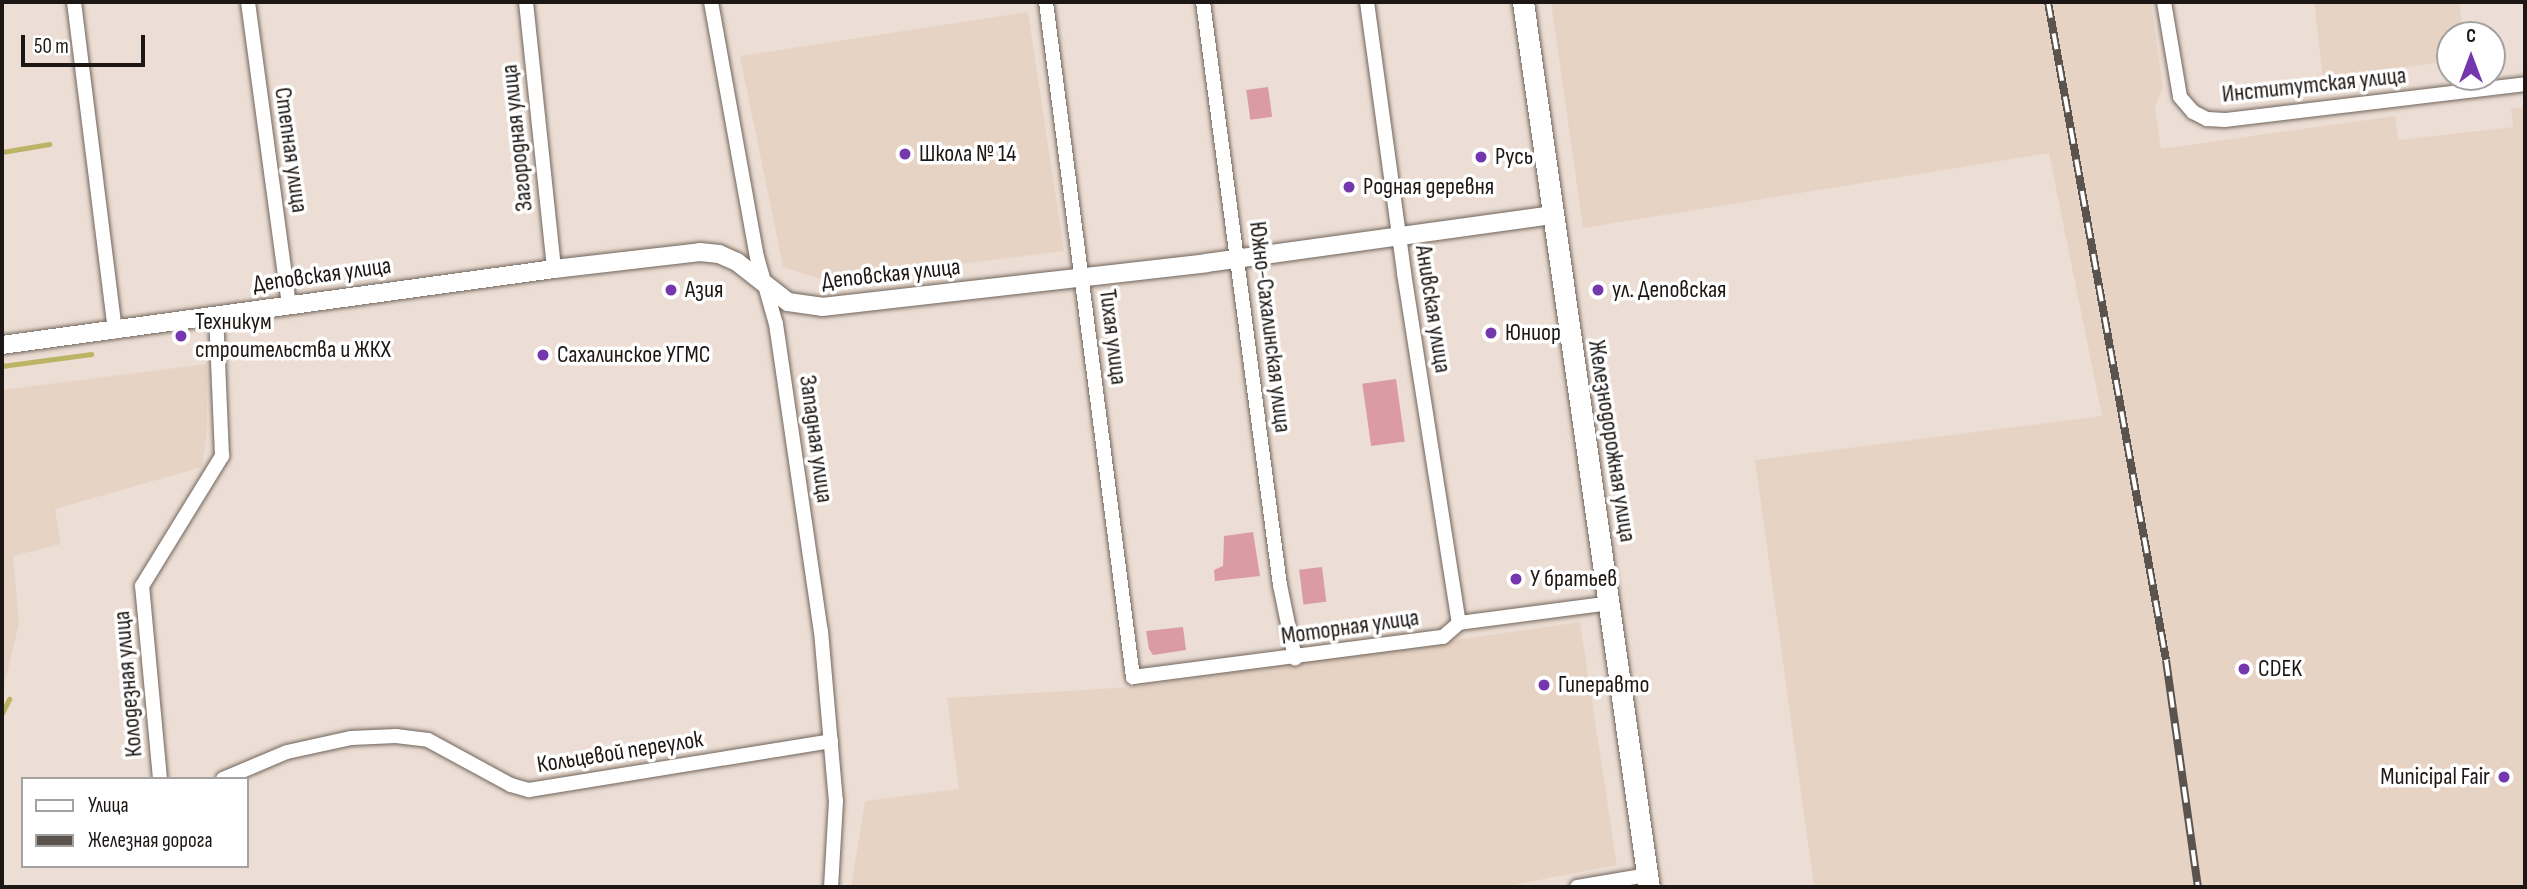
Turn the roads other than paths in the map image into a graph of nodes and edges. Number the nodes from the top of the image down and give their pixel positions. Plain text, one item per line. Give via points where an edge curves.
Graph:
1 (74, 2) edge
2 (248, 2) edge
3 (526, 2) edge
4 (711, 2) edge
5 (1046, 2) edge
6 (1203, 2) edge
7 (1367, 2) edge
8 (1523, 2) edge
9 (2164, 2) edge
10 (2525, 84) edge
11 (1552, 215) junction
12 (1399, 236) junction
13 (1239, 259) junction
14 (554, 269) junction
15 (1083, 276) junction
16 (768, 289) junction
17 (289, 304) junction
18 (216, 315) junction
19 (115, 331) junction
20 (2, 345) edge
21 (1611, 603) junction
22 (1459, 623) junction
23 (1295, 658) junction
24 (1133, 677) joint
25 (831, 741) junction
26 (160, 777) edge
27 (228, 777) edge
28 (1648, 881) edge
29 (831, 887) edge
30 (1577, 887) edge

1 - 19 street
2 - 17 street, Степная улица
3 - 14 street, Загородная улица
4 - 16 street, Западная улица via 757,257
5 - 15 street, Тихая улица
6 - 13 street, Южно-Сахалинская улица
7 - 12 street, Анивская улица
8 - 11 main road, Железнодорожная улица
9 - 10 street, Институтская улица via 2180,97 2207,119
11 - 12 street, Деповская улица
11 - 21 main road, Железнодорожная улица
12 - 13 street, Деповская улица
12 - 22 street, Анивская улица
13 - 15 street, Деповская улица
13 - 23 street, Южно-Сахалинская улица via 1280,585
14 - 16 street, Деповская улица via 700,252 737,262
14 - 17 street, Деповская улица
15 - 16 street, Деповская улица via 822,307 788,302
15 - 24 street, Тихая улица
16 - 25 street, Западная улица via 821,631
17 - 18 street, Деповская улица
18 - 19 street, Деповская улица
18 - 26 street, Колодезная улица via 222,456 142,586
19 - 20 street, Деповская улица
21 - 22 street, Моторная улица
21 - 28 main road, Железнодорожная улица
22 - 23 street, Моторная улица via 1443,637
23 - 24 street, Моторная улица
25 - 27 street, Кольцевой переулок via 529,790 511,785 428,740 351,738 287,752
25 - 29 street, Западная улица via 836,801
28 - 30 street

